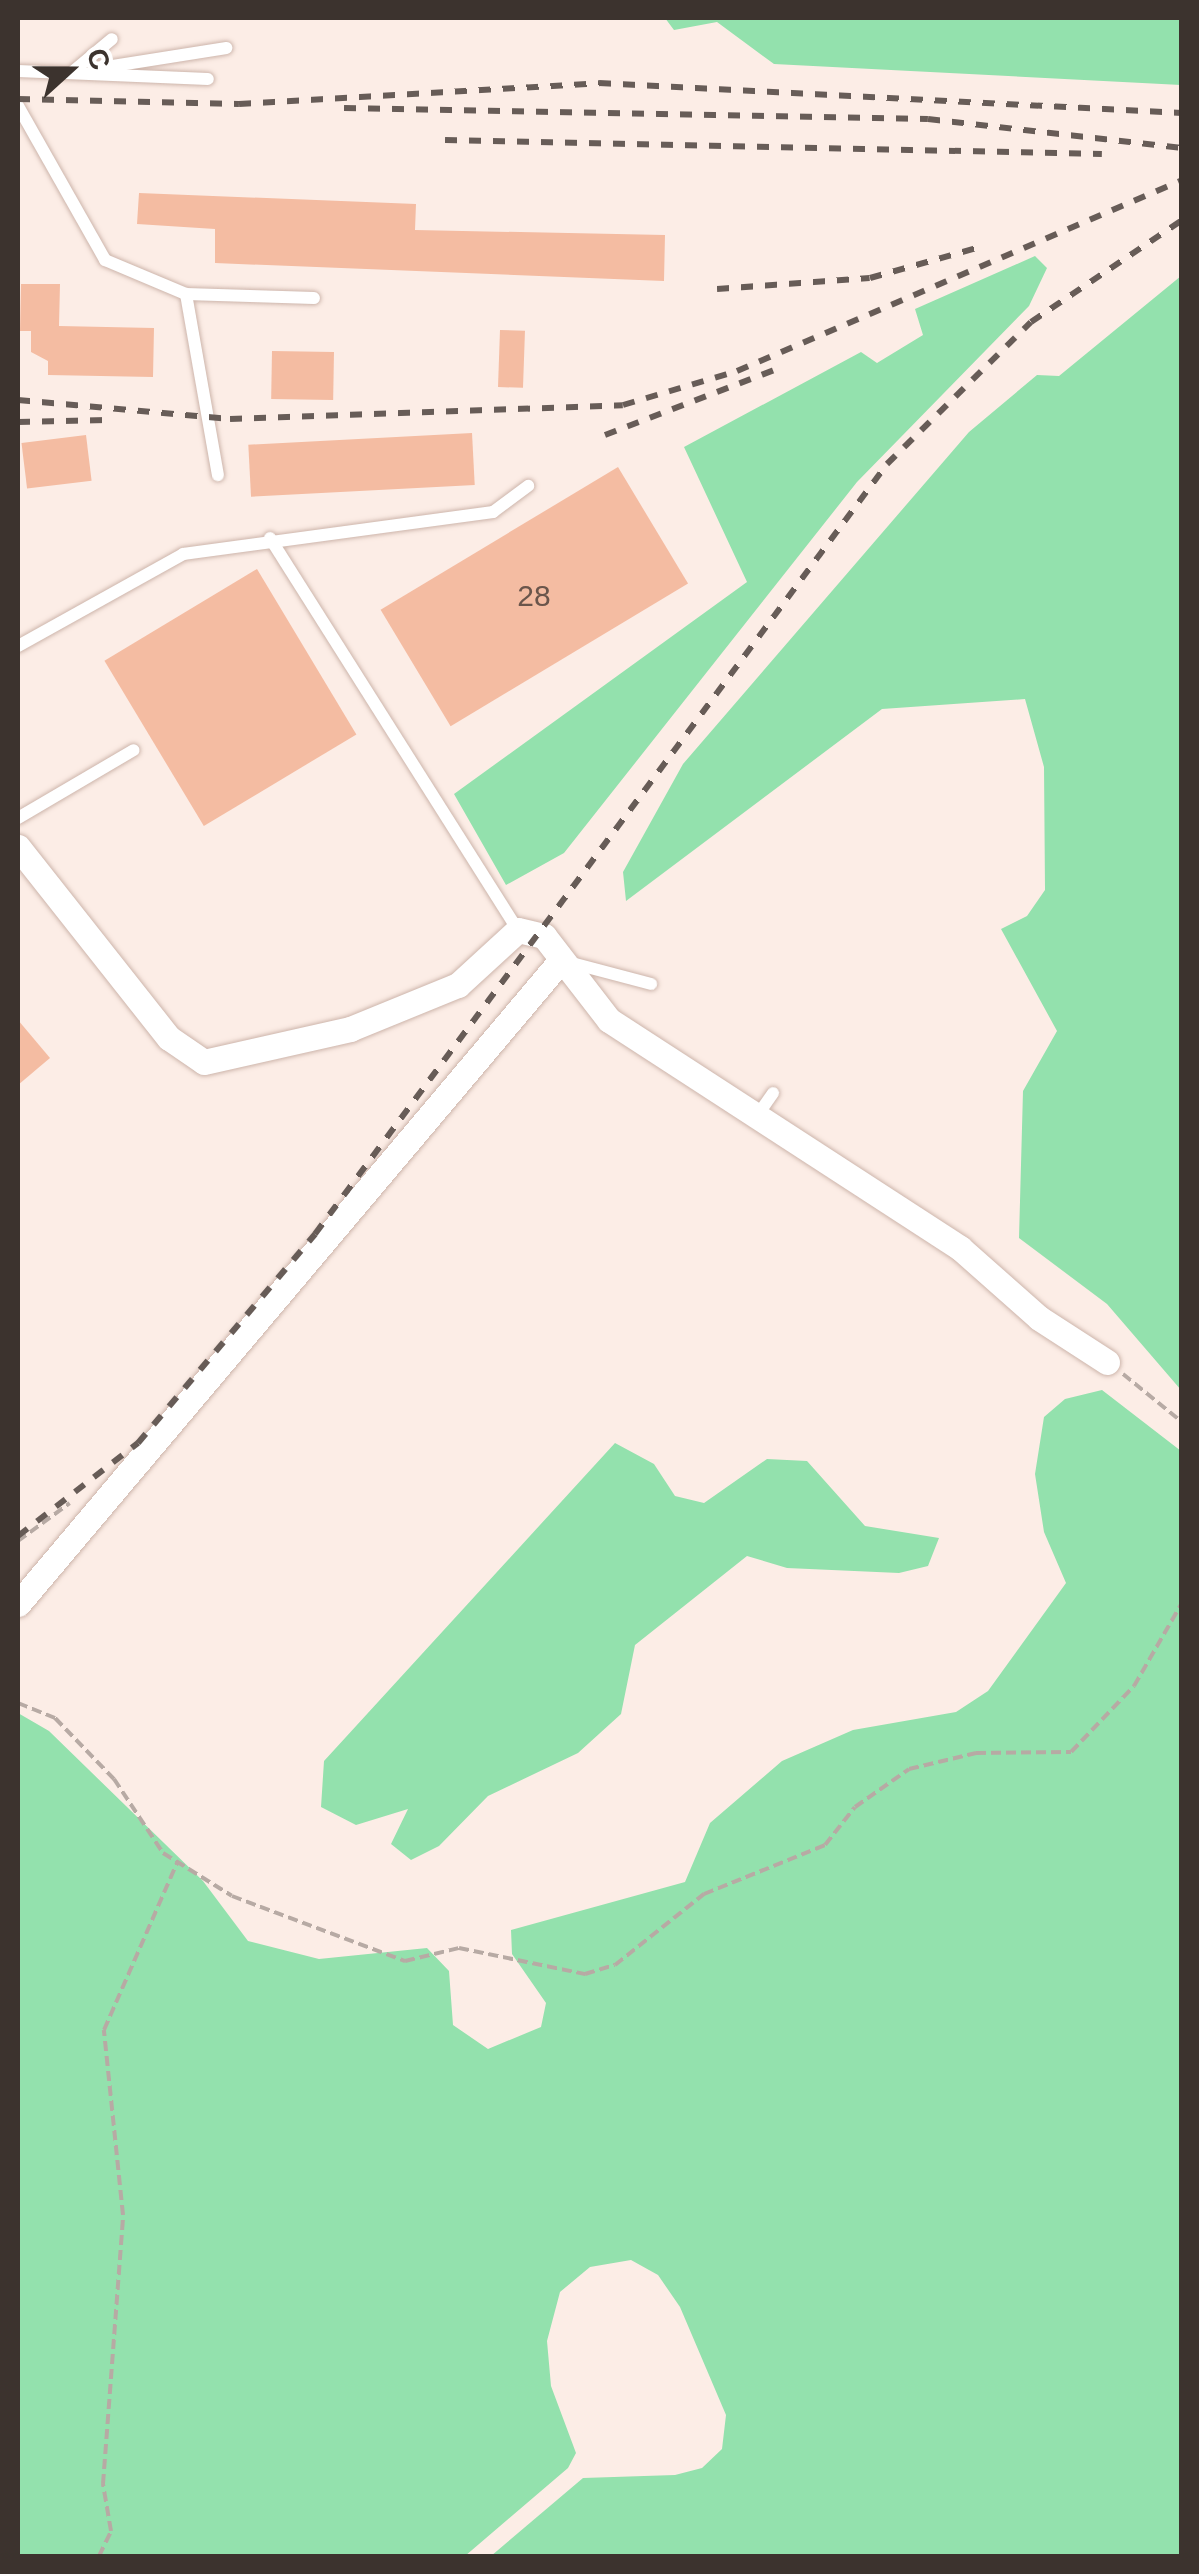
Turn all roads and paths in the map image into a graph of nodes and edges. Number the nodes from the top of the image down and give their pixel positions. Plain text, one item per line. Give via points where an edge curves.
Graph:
1 (112, 39) dead end
2 (226, 48) dead end
3 (18, 71) edge
4 (71, 73) junction
5 (208, 79) dead end
6 (18, 106) edge
7 (186, 294) junction
8 (314, 298) dead end
9 (218, 475) dead end
10 (528, 486) dead end
11 (270, 538) junction
12 (18, 646) edge
13 (134, 750) dead end
14 (18, 818) edge
15 (18, 847) edge
16 (518, 930) junction
17 (561, 960) junction
18 (651, 984) dead end
19 (772, 1093) dead end
20 (757, 1116) junction
21 (1108, 1362) joint
22 (1182, 1422) edge
23 (1182, 1603) edge
24 (18, 1604) edge
25 (18, 1703) edge
26 (178, 1862) junction
27 (99, 2556) edge

1 - 4 lane
2 - 4 lane
3 - 4 lane
4 - 5 lane
6 - 7 lane via 105,260
7 - 8 lane
7 - 9 lane
10 - 11 lane via 492,512
11 - 12 lane via 183,554
11 - 16 lane
13 - 14 lane
15 - 16 street via 169,1038 204,1062 350,1030 458,985
16 - 17 street via 544,936
17 - 18 lane
17 - 20 street via 609,1020
17 - 24 street
19 - 20 lane
20 - 21 street via 960,1248 1038,1318
21 - 22 path
23 - 26 path via 1134,1686 1071,1752 976,1753 909,1768 854,1808 825,1844 704,1894 615,1965 586,1974 458,1948 404,1961 326,1938
25 - 26 path via 55,1718
26 - 27 path via 104,2030 123,2215 103,2484 111,2531

